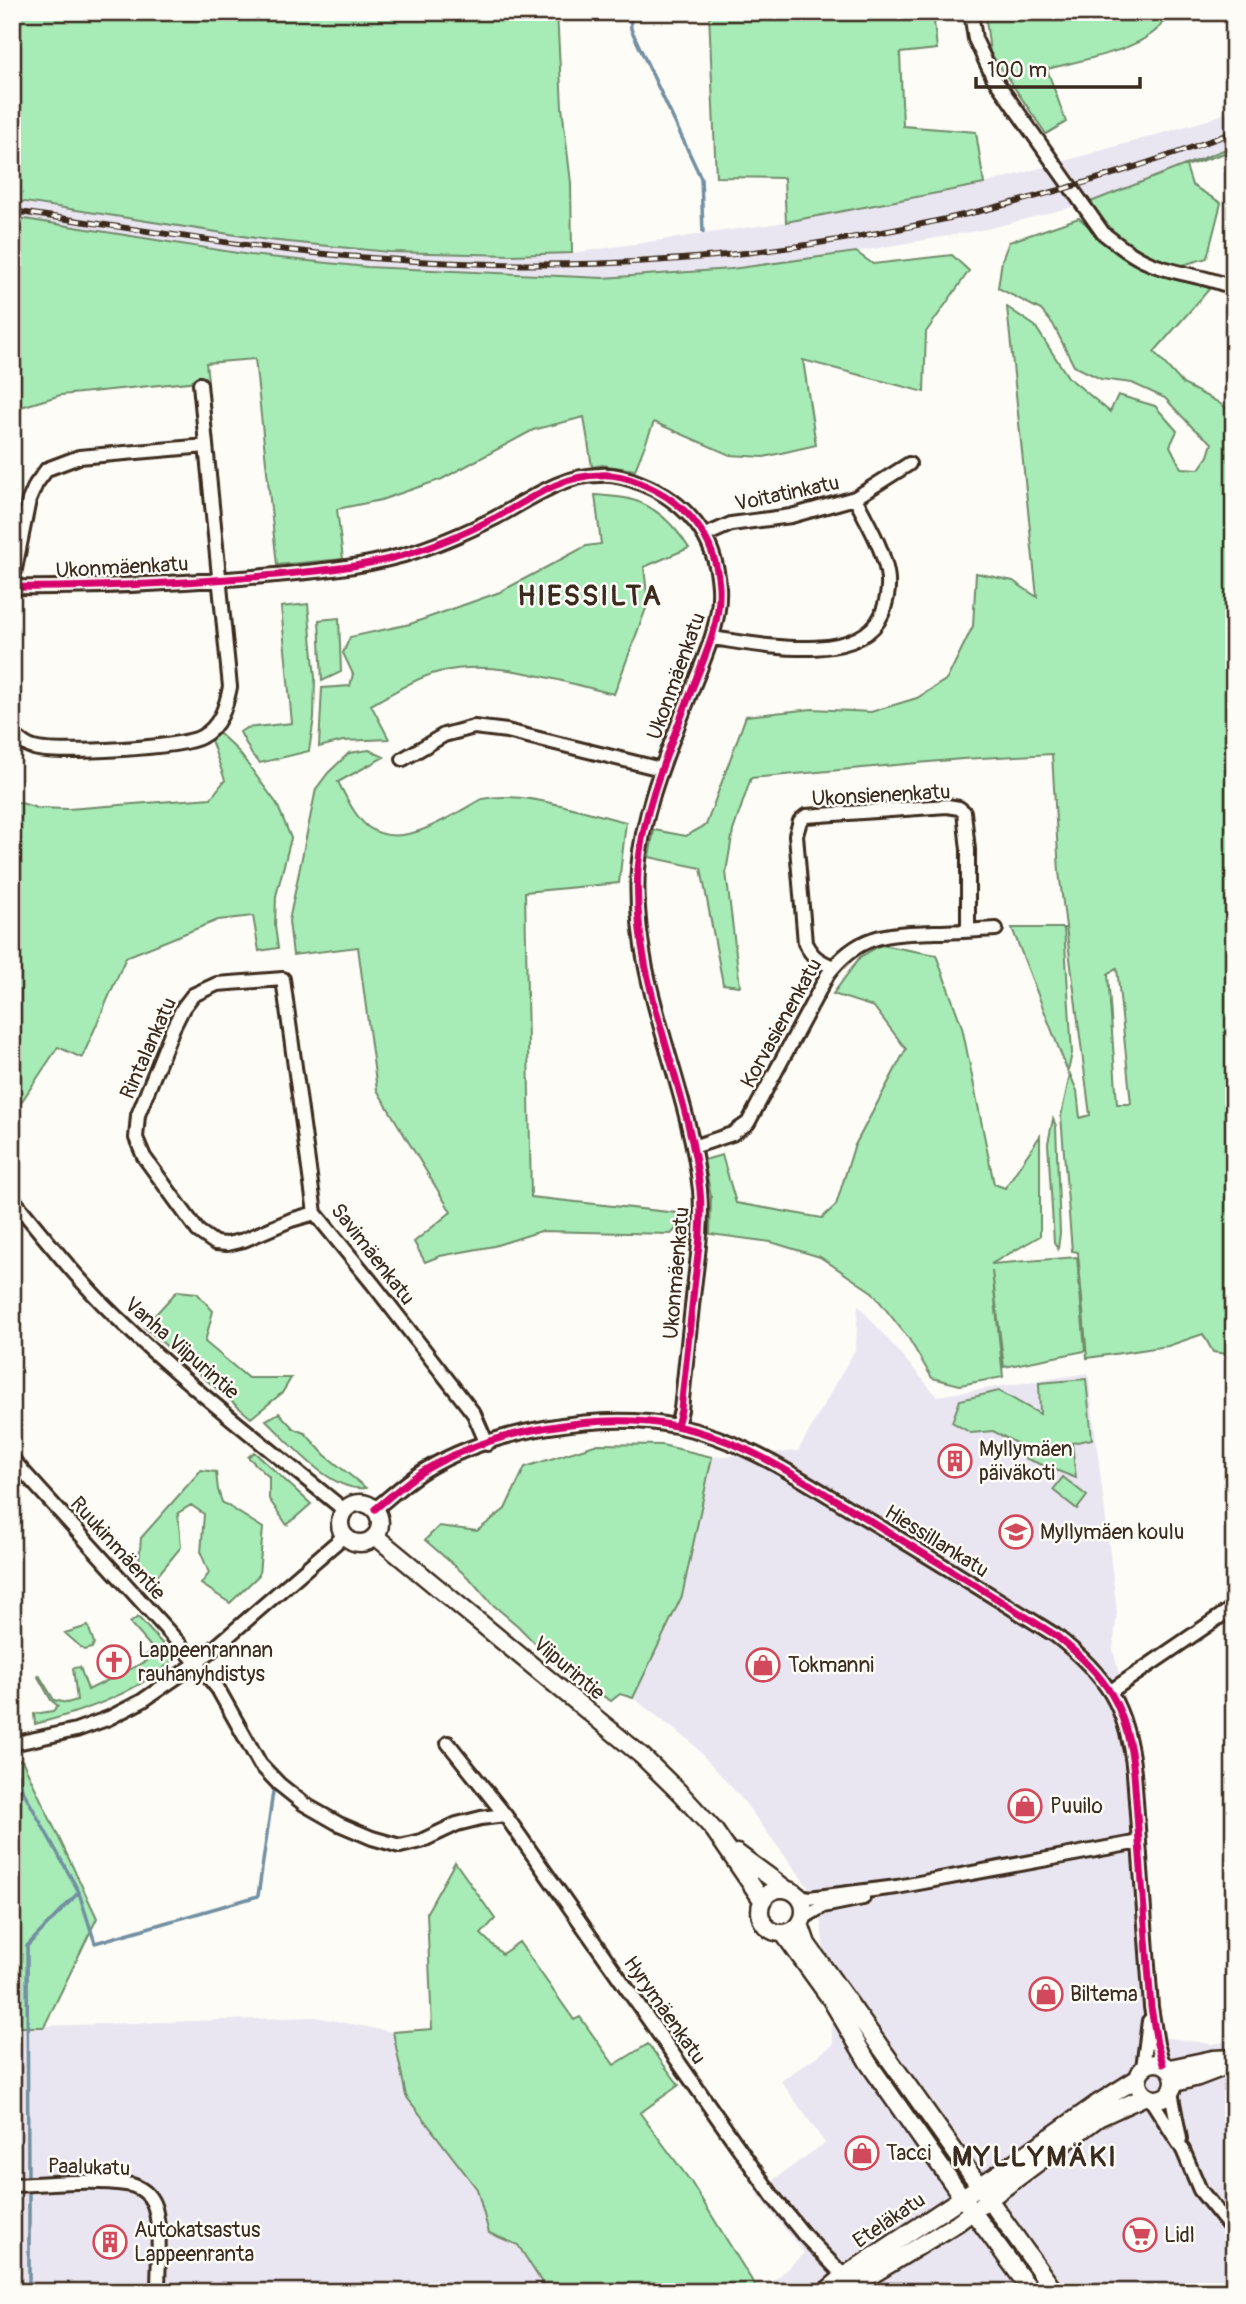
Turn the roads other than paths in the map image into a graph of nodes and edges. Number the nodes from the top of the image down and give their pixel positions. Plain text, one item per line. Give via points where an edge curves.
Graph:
1 (971, 12) edge
2 (1234, 288) edge
3 (200, 384) dead end
4 (206, 446) junction
5 (909, 464) dead end
6 (855, 498) junction
7 (706, 535) junction
8 (220, 579) junction
9 (12, 586) edge
10 (712, 638) junction
11 (12, 733) edge
12 (403, 759) dead end
13 (661, 769) junction
14 (996, 929) dead end
15 (968, 931) junction
16 (833, 967) junction
17 (283, 979) joint
18 (693, 1147) junction
19 (12, 1198) edge
20 (315, 1213) junction
21 (677, 1426) junction
22 (487, 1444) junction
23 (12, 1459) edge
24 (375, 1509) junction
25 (343, 1510) junction
26 (344, 1536) junction
27 (375, 1536) junction
28 (1234, 1606) edge
29 (197, 1663) junction
30 (1111, 1691) junction
31 (448, 1743) dead end
32 (12, 1744) edge
33 (505, 1815) junction
34 (1139, 1842) junction
35 (725, 1843) junction
36 (897, 1887) junction
37 (792, 1892) junction
38 (762, 1900) junction
39 (802, 1921) junction
40 (783, 1934) junction
41 (1151, 2007) junction
42 (1234, 2058) edge
43 (1234, 2063) edge
44 (1141, 2073) junction
45 (1170, 2077) junction
46 (1148, 2097) junction
47 (1183, 2150) junction
48 (12, 2185) edge
49 (983, 2193) junction
50 (962, 2197) junction
51 (973, 2211) junction
52 (1234, 2232) edge
53 (850, 2287) edge
54 (158, 2292) edge
55 (825, 2292) edge
56 (1032, 2292) edge
57 (1055, 2292) edge

1 - 2 street via 975,38 993,77 1103,233 1150,264
3 - 4 street
4 - 8 street
4 - 9 street via 79,457 47,470 29,500
5 - 6 street, Voitatinkatu
6 - 7 street, Voitatinkatu via 791,516 731,524
6 - 10 street via 887,574 887,601 879,621 866,634 825,648
7 - 8 street, Ukonmäenkatu via 681,506 659,491 601,474 561,483 442,543 402,555 319,571
7 - 10 street, Ukonmäenkatu via 719,585
8 - 9 street, Ukonmäenkatu via 89,588
8 - 11 street via 230,687 225,709 201,737 180,743 64,753 33,748
10 - 13 street, Ukonmäenkatu
12 - 13 street via 444,735 474,727
13 - 18 street, Ukonmäenkatu via 646,821 637,908 647,978
14 - 15 street, Korvasienenkatu
15 - 16 street, Korvasienenkatu via 877,936 853,947
15 - 16 street, Ukonsienenkatu via 968,850 964,812 959,808 806,816 796,835 805,943 818,961
16 - 18 street, Korvasienenkatu via 748,1123 732,1135
17 - 20 street, Savimäenkatu
17 - 20 street, Rintalankatu via 217,984 193,995 173,1028 143,1102 136,1138 144,1157 198,1231 215,1243 244,1240
18 - 21 street, Ukonmäenkatu via 701,1228
19 - 25 street, Vanha Viipurintie via 124,1324
20 - 22 street, Savimäenkatu via 460,1396
21 - 22 street, Hiessillankatu via 625,1420 584,1422
21 - 30 street, Hiessillankatu via 756,1452 884,1529 1055,1636 1079,1654
22 - 24 street, Hiessillankatu via 426,1470
23 - 29 street, Ruukinmäentie
24 - 25 main road via 355,1503
24 - 27 main road via 380,1523
25 - 26 main road via 339,1524
26 - 27 main road via 356,1543
26 - 29 street
27 - 35 main road, Viipurintie via 642,1756
28 - 30 street
29 - 32 street via 109,1718
29 - 33 street, Ruukinmäentie via 218,1689 260,1764 304,1804 339,1824 400,1846 457,1824
30 - 34 street, Hiessillankatu via 1129,1739
31 - 33 street, Hyrymäenkatu
33 - 53 street, Hyrymäenkatu via 774,2198
34 - 36 street
34 - 41 street, Hiessillankatu
35 - 37 main road, Viipurintie
35 - 38 main road, Viipurintie
36 - 37 street via 809,1898
36 - 39 street via 823,1906
37 - 38 main road via 776,1889
37 - 39 main road via 803,1902
38 - 40 main road via 761,1920 770,1930
39 - 40 main road
39 - 49 main road via 807,1944
40 - 50 main road
41 - 44 street, Hiessillankatu
41 - 45 street, Hiessillankatu via 1157,2044
42 - 45 main road via 1213,2059
43 - 45 main road via 1198,2077
44 - 45 main road via 1152,2063
44 - 46 main road via 1138,2084
44 - 49 main road
45 - 46 main road via 1166,2097
45 - 47 street, Hiessillankatu
46 - 47 street, Hiessillankatu
46 - 49 main road via 1098,2119
47 - 52 street, Hiessillankatu via 1200,2190
48 - 54 street, Paalukatu via 99,2183 140,2188 152,2200 156,2214
49 - 50 main road, Eteläkatu
49 - 51 main road, Eteläkatu
49 - 57 main road
50 - 51 main road
50 - 53 main road, Eteläkatu
51 - 53 main road, Eteläkatu
51 - 56 main road
53 - 55 main road, Eteläkatu

